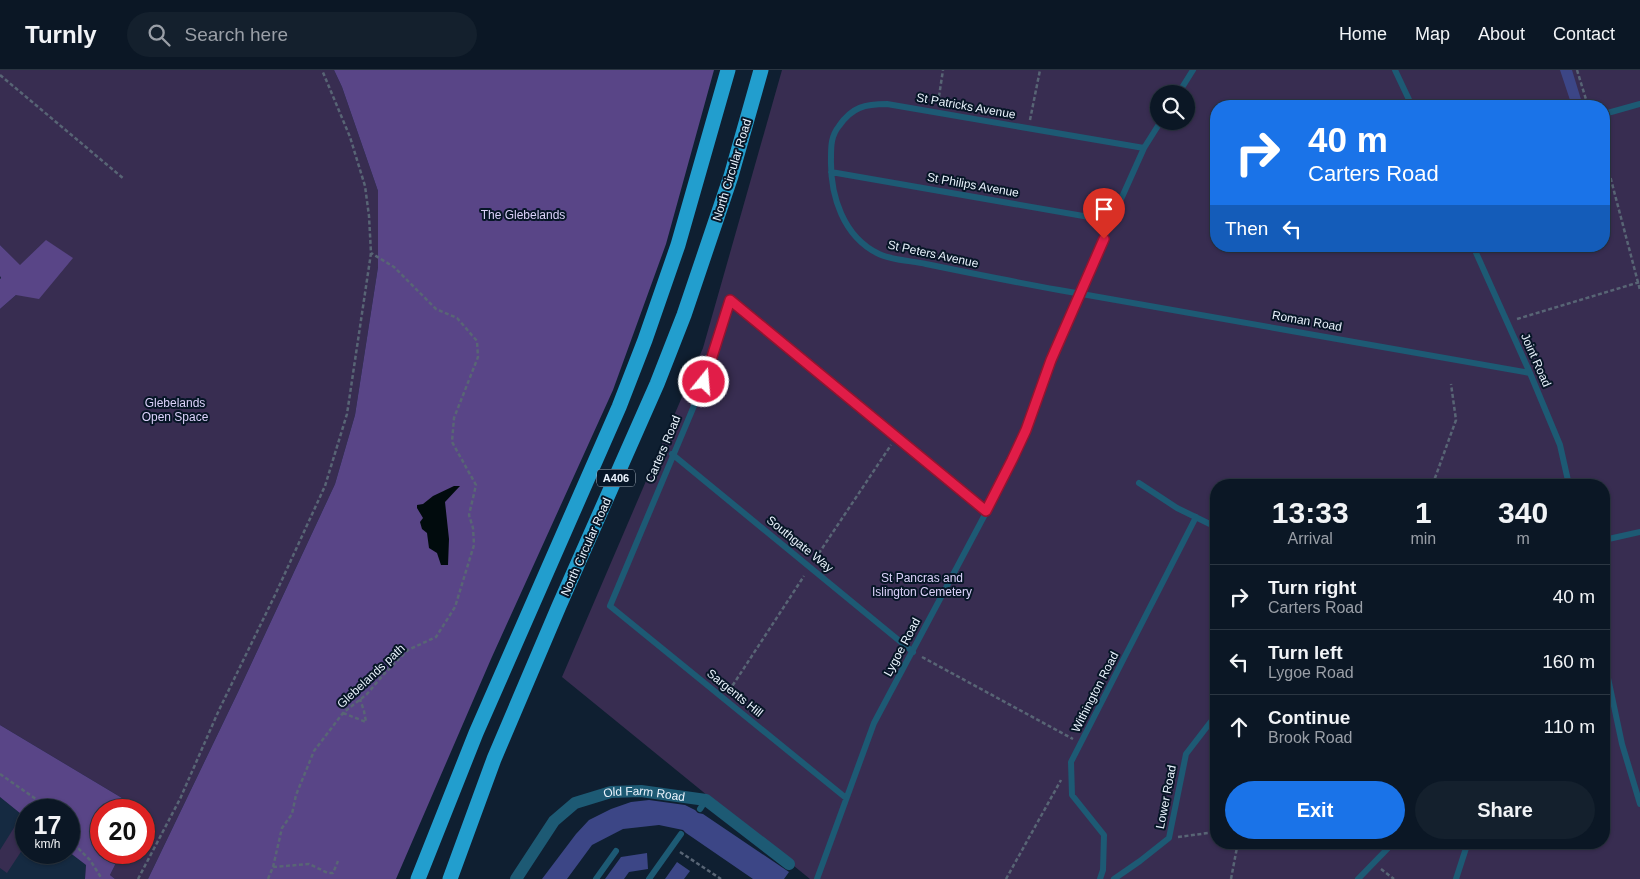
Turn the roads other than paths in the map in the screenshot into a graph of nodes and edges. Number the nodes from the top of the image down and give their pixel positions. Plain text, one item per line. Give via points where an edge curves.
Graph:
1 (728, 70) edge
2 (761, 70) edge
3 (1193, 70) edge
4 (1395, 70) edge
5 (1184, 85) edge
6 (1409, 100) edge
7 (1640, 104) edge
8 (1610, 112) edge
9 (1155, 130) edge
10 (1144, 148) junction
11 (830, 172) junction
12 (1112, 221) junction
13 (1476, 252) edge
14 (1079, 293) junction
15 (1530, 373) junction
16 (672, 454) junction
17 (1568, 479) edge
18 (1139, 483) dead end
19 (986, 511) junction
20 (1196, 517) junction
21 (1210, 524) edge
22 (1640, 532) edge
23 (1610, 539) edge
24 (610, 606) joint
25 (913, 652) junction
26 (1610, 687) edge
27 (1210, 724) edge
28 (846, 798) junction
29 (1640, 804) edge
30 (681, 834) dead end
31 (1387, 849) edge
32 (1466, 849) edge
33 (616, 851) dead end
34 (789, 864) dead end
35 (418, 879) edge
36 (450, 879) edge
37 (516, 879) edge
38 (596, 879) edge
39 (649, 879) edge
40 (817, 879) edge
41 (1100, 879) edge
42 (1114, 879) edge
43 (1358, 879) edge
44 (1456, 879) edge

1 - 35 highway, A406 via 678,245 645,340 476,733
2 - 36 highway, North Circular Road / A406 via 731,176 684,315 494,759
3 - 5 lane
4 - 6 lane
7 - 8 lane
9 - 10 lane, Lygoe Road
10 - 11 lane, St Patricks Avenue via 887,104 870,104 853,110 838,126 831,142
10 - 12 lane, Lygoe Road
11 - 12 lane, St Philips Avenue
11 - 14 lane, St Peters Avenue via 841,214 851,230 880,254
12 - 14 lane, Lygoe Road
13 - 15 lane, Joint Road
14 - 15 lane, Roman Road
14 - 19 lane, Lygoe Road via 1026,430
15 - 17 lane, Joint Road via 1560,445
16 - 19 lane, Carters Road via 704,382 730,300
16 - 24 lane, Carters Road
16 - 25 lane, Southgate Way
18 - 20 lane
19 - 25 lane, Lygoe Road
20 - 21 lane
20 - 41 lane, Withington Road via 1071,762 1072,795 1104,835
22 - 23 lane
24 - 28 lane, Sargents Hill
25 - 28 lane, Lygoe Road via 874,723
26 - 29 lane
27 - 42 lane, Lower Road via 1186,754 1169,838
28 - 40 lane, Lygoe Road
30 - 39 lane
31 - 43 lane
32 - 44 lane
33 - 38 lane
34 - 37 street, Old Farm Road via 703,805 641,791 611,792 575,803 554,821

